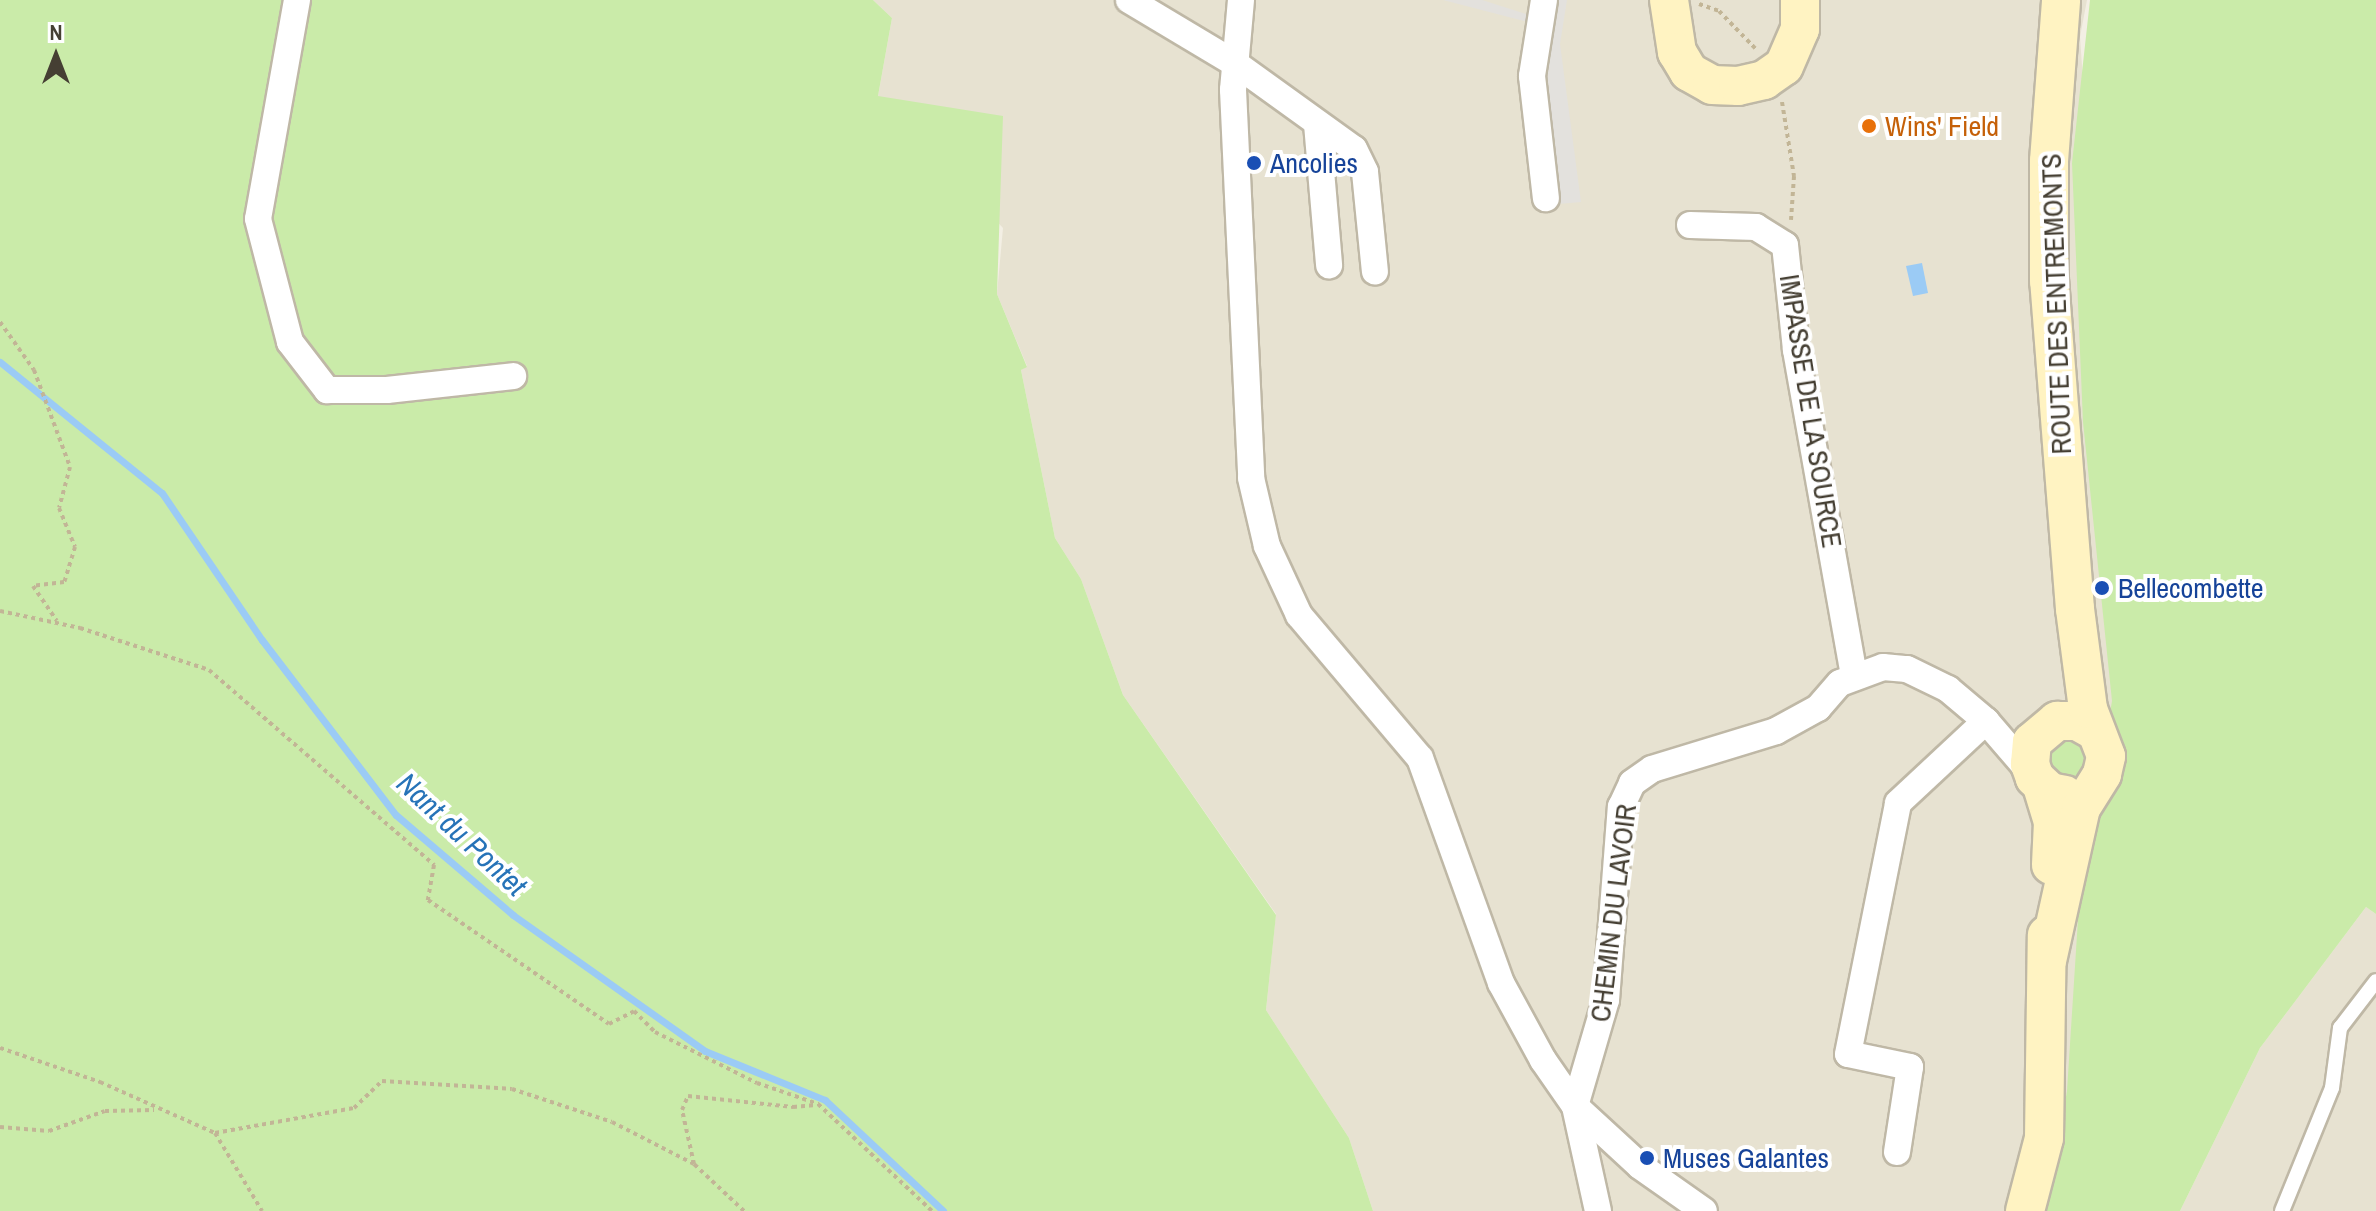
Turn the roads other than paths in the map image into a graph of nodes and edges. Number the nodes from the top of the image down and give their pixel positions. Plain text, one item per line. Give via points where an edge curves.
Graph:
1 (297, 0) edge
2 (1129, 0) edge
3 (1241, 0) edge
4 (1544, 0) edge
5 (1669, 0) edge
6 (1800, 0) edge
7 (2061, 0) edge
8 (1236, 64) junction
9 (1317, 124) junction
10 (1546, 198) dead end
11 (1690, 225) dead end
12 (1329, 265) dead end
13 (1375, 272) dead end
14 (513, 376) dead end
15 (2075, 609) junction
16 (1854, 677) junction
17 (1986, 721) junction
18 (2044, 727) junction
19 (2095, 731) junction
20 (2038, 782) junction
21 (2090, 788) junction
22 (2047, 961) junction
23 (2376, 981) edge
24 (1575, 1106) junction
25 (1897, 1152) dead end
26 (1598, 1211) edge
27 (1704, 1211) edge
28 (2025, 1211) edge
29 (2282, 1211) edge

1 - 14 street via 258,219 290,342 327,390 387,390
2 - 8 street
3 - 8 street
4 - 10 street via 1532,76
5 - 6 main road via 1677,52 1689,72 1712,85 1738,86 1764,80 1784,66 1800,29
7 - 15 main road, ROUTE DES ENTREMONTS via 2049,161 2049,281
8 - 9 street
8 - 24 street via 1251,478 1267,546 1299,615 1420,758 1501,983
9 - 12 street
9 - 13 street via 1354,149 1365,172
11 - 16 street, IMPASSE DE LA SOURCE via 1756,227 1785,245 1796,350
15 - 18 main road, ROUTE DES ENTREMONTS via 2064,695
15 - 19 main road, ROUTE DES ENTREMONTS
16 - 17 street, CHEMIN DU LAVOIR via 1883,667 1907,669 1948,689
16 - 24 street, CHEMIN DU LAVOIR via 1840,683 1818,708 1776,731 1652,769 1632,783 1621,807 1606,1000
17 - 18 street, CHEMIN DU LAVOIR via 2015,732
17 - 20 street, CHEMIN DU LAVOIR
17 - 25 street via 1898,803 1892,829 1848,1054 1910,1067
18 - 19 main road via 2077,721
18 - 20 main road, ROUTE DES ENTREMONTS via 2030,749
19 - 21 main road, ROUTE DES ENTREMONTS via 2106,756 2102,774
20 - 21 main road via 2071,796
20 - 22 main road, ROUTE DES ENTREMONTS via 2054,838
21 - 22 main road, ROUTE DES ENTREMONTS via 2072,839
22 - 28 main road, ROUTE DES ENTREMONTS via 2044,1138
23 - 29 lane via 2340,1028 2332,1088
24 - 26 street
24 - 27 street via 1640,1166

